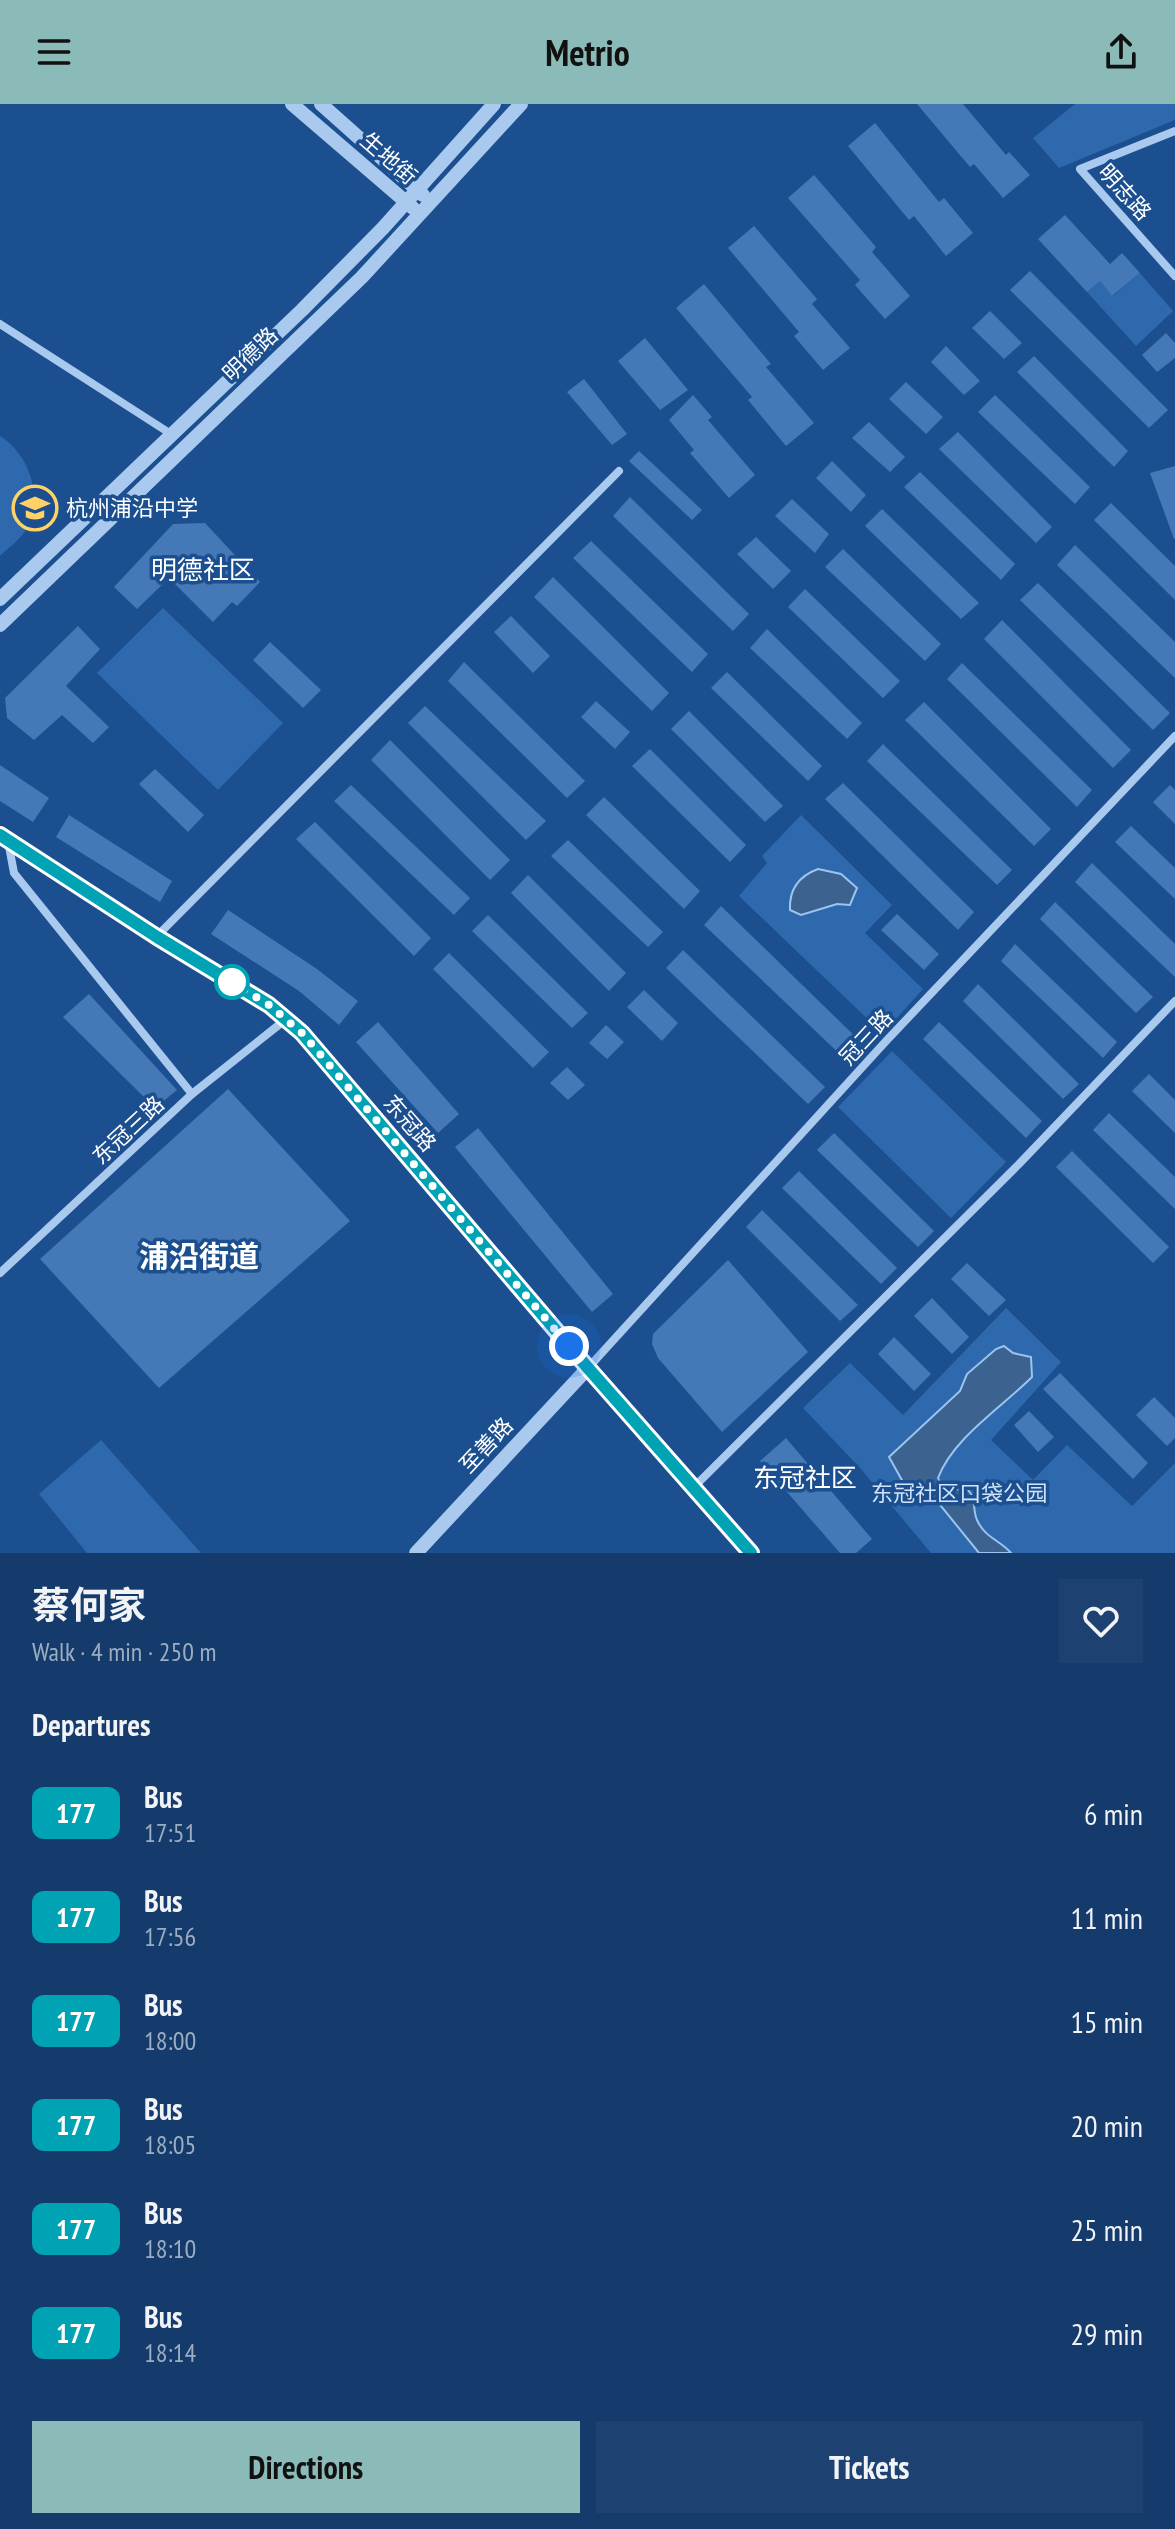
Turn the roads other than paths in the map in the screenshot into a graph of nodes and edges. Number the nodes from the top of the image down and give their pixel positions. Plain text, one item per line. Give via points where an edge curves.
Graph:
1 (292, 104) edge
2 (321, 104) edge
3 (494, 104) edge
4 (521, 104) edge
5 (1175, 131) edge
6 (418, 190) junction
7 (407, 202) junction
8 (432, 203) junction
9 (421, 215) junction
10 (1175, 276) edge
11 (0, 324) edge
12 (171, 434) junction
13 (619, 471) dead end
14 (0, 599) edge
15 (0, 625) edge
16 (1175, 736) edge
17 (4, 838) edge
18 (157, 937) junction
19 (1175, 1001) edge
20 (286, 1019) junction
21 (192, 1094) junction
22 (0, 1273) edge
23 (588, 1368) junction
24 (693, 1488) junction
25 (416, 1553) edge
26 (751, 1553) edge

1 - 7 street, 生地街
2 - 6 street, 生地街
3 - 6 street, 明德路
4 - 8 street, 明德路
5 - 10 street, 明志路 via 1080,169
6 - 7 street, 明德路
6 - 8 street, 生地街
7 - 9 street, 生地街
7 - 12 street, 明德路
8 - 9 street, 明德路
9 - 15 street, 明德路
11 - 12 street
12 - 14 street, 明德路
13 - 18 street
16 - 23 street, 冠三路
17 - 18 main road, 东冠路
17 - 21 street via 14,873
18 - 20 main road, 东冠路
19 - 24 street
20 - 21 street, 东冠三路
20 - 23 main road, 东冠路
21 - 22 street, 东冠三路
23 - 24 main road, 东冠路
23 - 25 street, 至善路
24 - 26 main road, 东冠路

